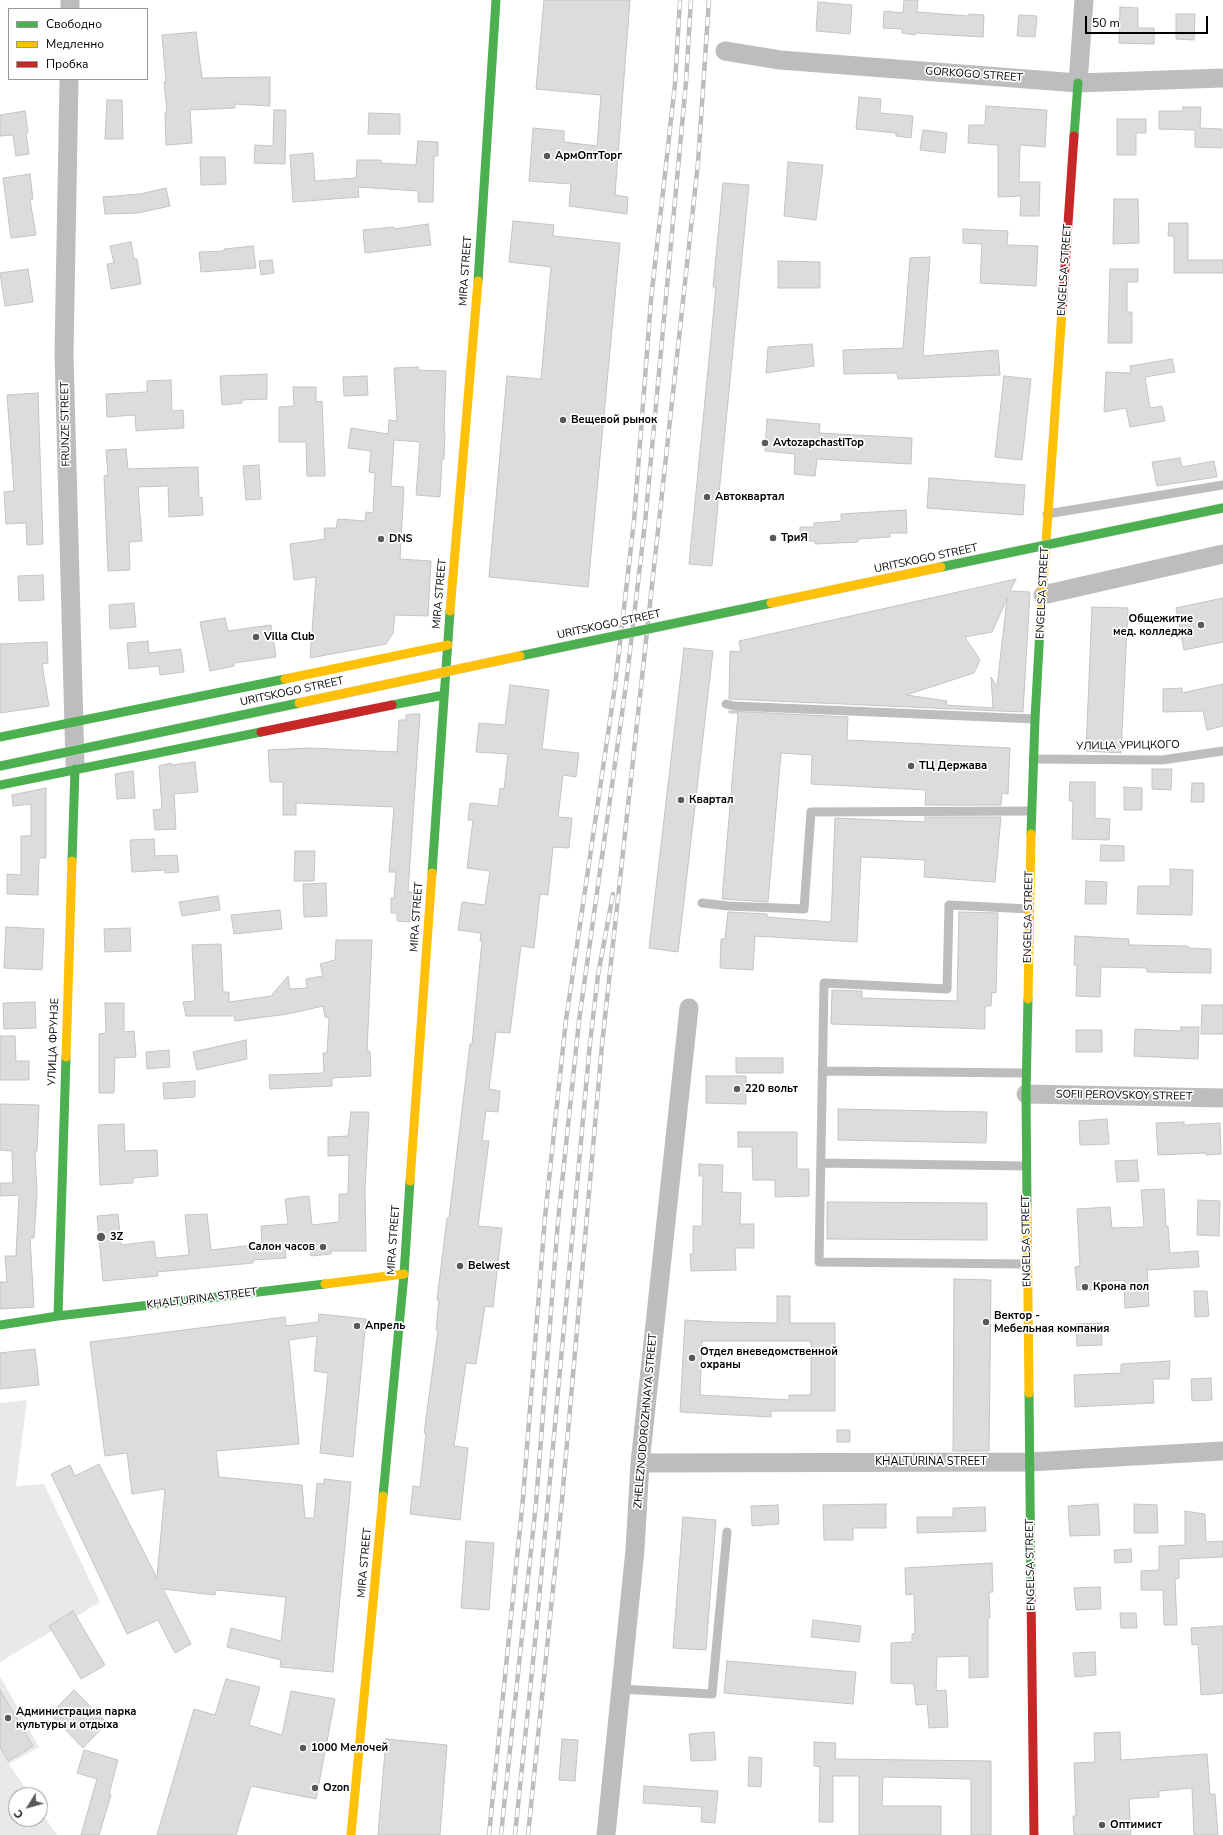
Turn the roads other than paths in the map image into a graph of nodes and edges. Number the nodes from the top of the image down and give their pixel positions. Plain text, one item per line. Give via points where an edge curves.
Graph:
1 (496, 0) edge
2 (1084, 0) edge
3 (725, 51) dead end
4 (1223, 78) edge
5 (69, 80) edge
6 (1078, 82) junction
7 (1223, 485) edge
8 (1223, 508) edge
9 (1047, 514) junction
10 (1223, 554) edge
11 (1043, 595) junction
12 (448, 645) junction
13 (444, 695) junction
14 (726, 704) dead end
15 (1035, 720) junction
16 (74, 722) junction
17 (0, 737) edge
18 (1223, 751) edge
19 (1033, 759) junction
20 (0, 766) edge
21 (75, 769) junction
22 (0, 785) edge
23 (1032, 811) junction
24 (702, 903) dead end
25 (1029, 909) junction
26 (689, 1008) dead end
27 (822, 1071) junction
28 (1026, 1073) junction
29 (1026, 1094) junction
30 (1223, 1098) edge
31 (821, 1163) junction
32 (1026, 1166) junction
33 (1027, 1264) junction
34 (404, 1274) junction
35 (58, 1316) junction
36 (0, 1325) edge
37 (1223, 1450) edge
38 (1030, 1462) junction
39 (640, 1463) junction
40 (727, 1532) dead end
41 (620, 1689) junction
42 (351, 1835) edge
43 (606, 1835) edge
44 (1034, 1835) edge

1 - 12 street, MIRA STREET via 477,298
2 - 6 street, ENGELSA STREET
3 - 6 street, GORKOGO STREET via 780,60
4 - 6 street, GORKOGO STREET
5 - 16 street, FRUNZE STREET via 64,354
6 - 9 street, ENGELSA STREET
7 - 9 lane
8 - 20 street, URITSKOGO STREET, bridge
9 - 11 street, ENGELSA STREET
10 - 11 street
11 - 15 street, ENGELSA STREET
12 - 13 street, MIRA STREET
12 - 16 street, URITSKOGO STREET
13 - 21 street
13 - 34 street, MIRA STREET
14 - 15 lane
15 - 19 street, ENGELSA STREET
16 - 17 street, URITSKOGO STREET
16 - 21 street, FRUNZE STREET
18 - 19 lane, УЛИЦА УРИЦКОГО via 1162,760
19 - 23 street, ENGELSA STREET
21 - 22 street
21 - 35 street, УЛИЦА ФРУНЗЕ
23 - 24 lane via 811,812 804,909
23 - 25 street, ENGELSA STREET
25 - 27 lane via 949,905 947,990 824,983
25 - 28 street, ENGELSA STREET
26 - 39 street, ZHELEZNODOROZHNAYA STREET
27 - 28 lane
27 - 31 lane
28 - 29 street, ENGELSA STREET
29 - 30 street, SOFII PEROVSKOY STREET
29 - 32 street, ENGELSA STREET
31 - 32 lane
31 - 33 lane via 819,1262
32 - 33 street, ENGELSA STREET
33 - 38 street, ENGELSA STREET
34 - 35 street, KHALTURINA STREET
34 - 42 street, MIRA STREET
35 - 36 street, KHALTURINA STREET
37 - 38 street, KHALTURINA STREET
38 - 39 street, KHALTURINA STREET
38 - 44 street, ENGELSA STREET
39 - 41 street, ZHELEZNODOROZHNAYA STREET via 635,1550
40 - 41 lane via 712,1694
41 - 43 street, ZHELEZNODOROZHNAYA STREET

